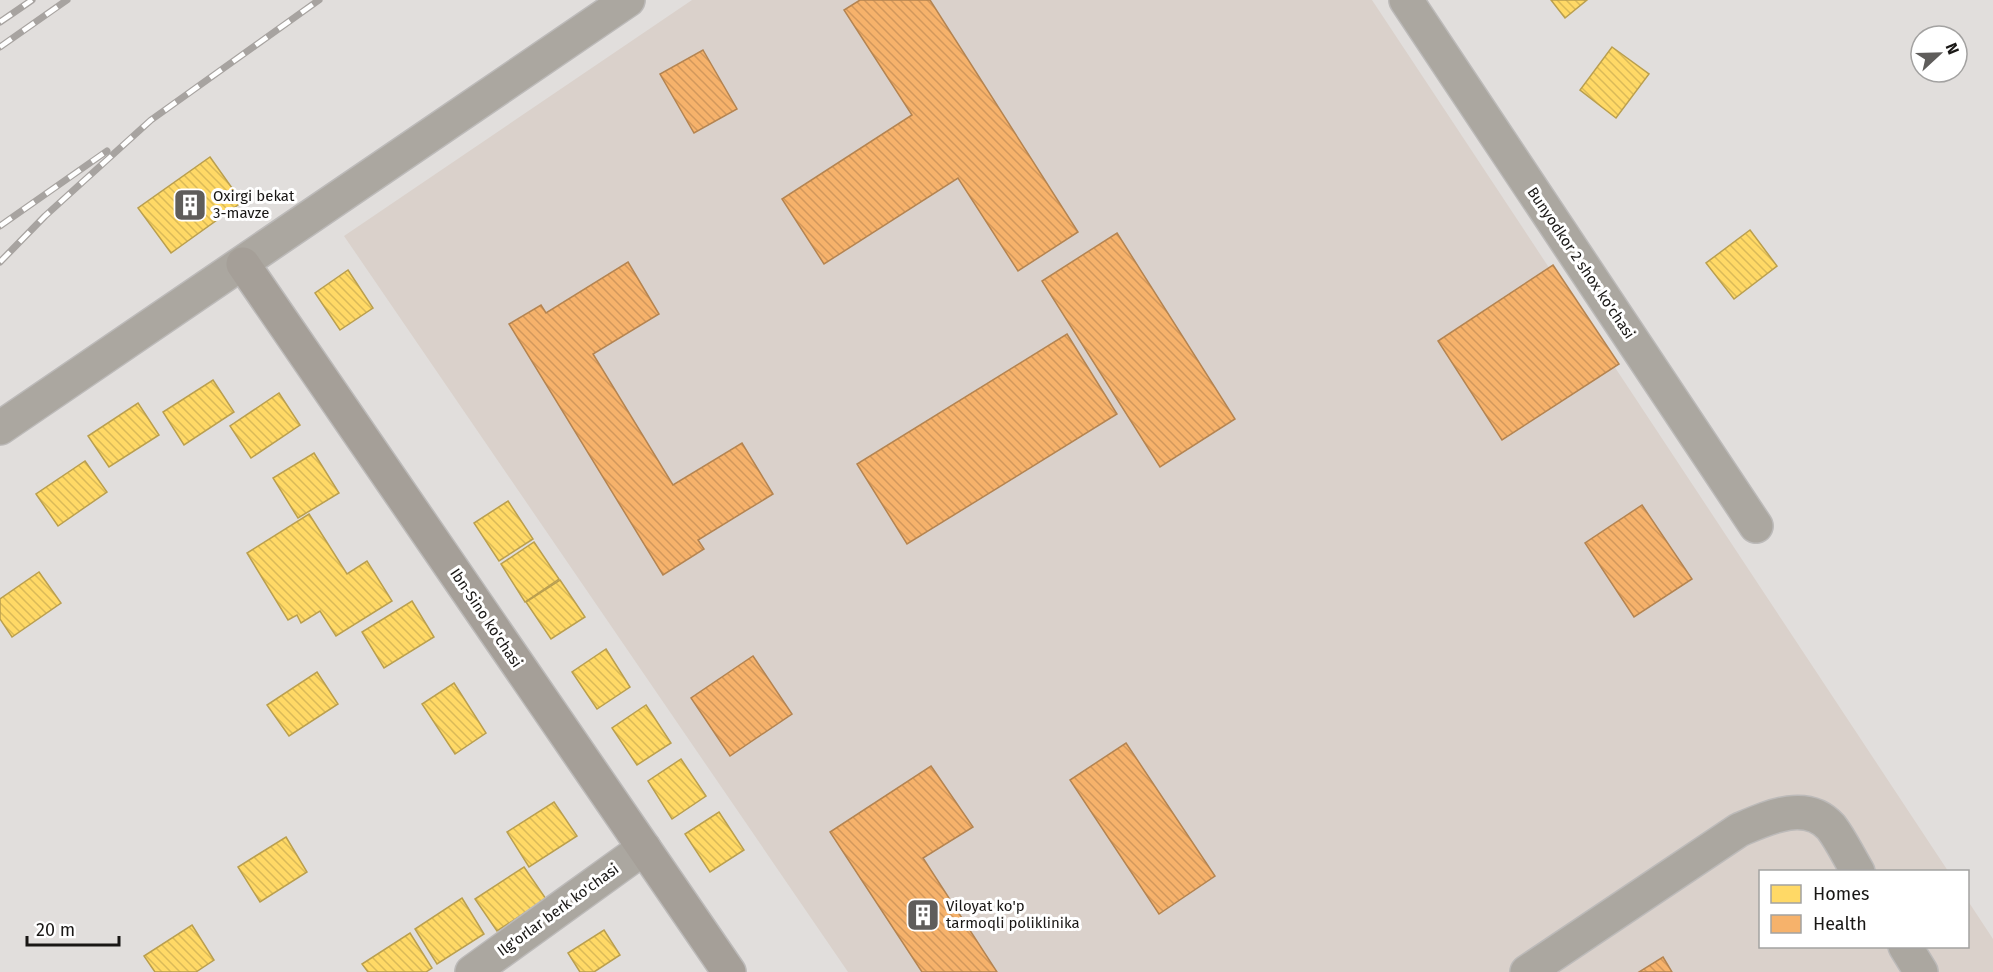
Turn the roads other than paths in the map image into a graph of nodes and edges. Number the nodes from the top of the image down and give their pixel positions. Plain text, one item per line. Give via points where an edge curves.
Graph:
1 (628, 0) edge
2 (1406, 0) edge
3 (243, 264) junction
4 (0, 428) edge
5 (1756, 526) dead end
6 (644, 848) junction
7 (1857, 870) edge
8 (1906, 948) edge
9 (471, 972) edge
10 (729, 972) edge
11 (1528, 972) edge
12 (1922, 972) edge

1 - 3 street
2 - 5 street, Bunyodkor 2 shox ko'chasi
3 - 4 street
3 - 6 main road, Ibn-Sino ko'chasi
6 - 9 street, Ilg'orlar berk ko'chasi
6 - 10 main road, Ibn-Sino ko'chasi
7 - 11 street via 1830,826 1809,813 1776,814 1739,830
8 - 12 street

